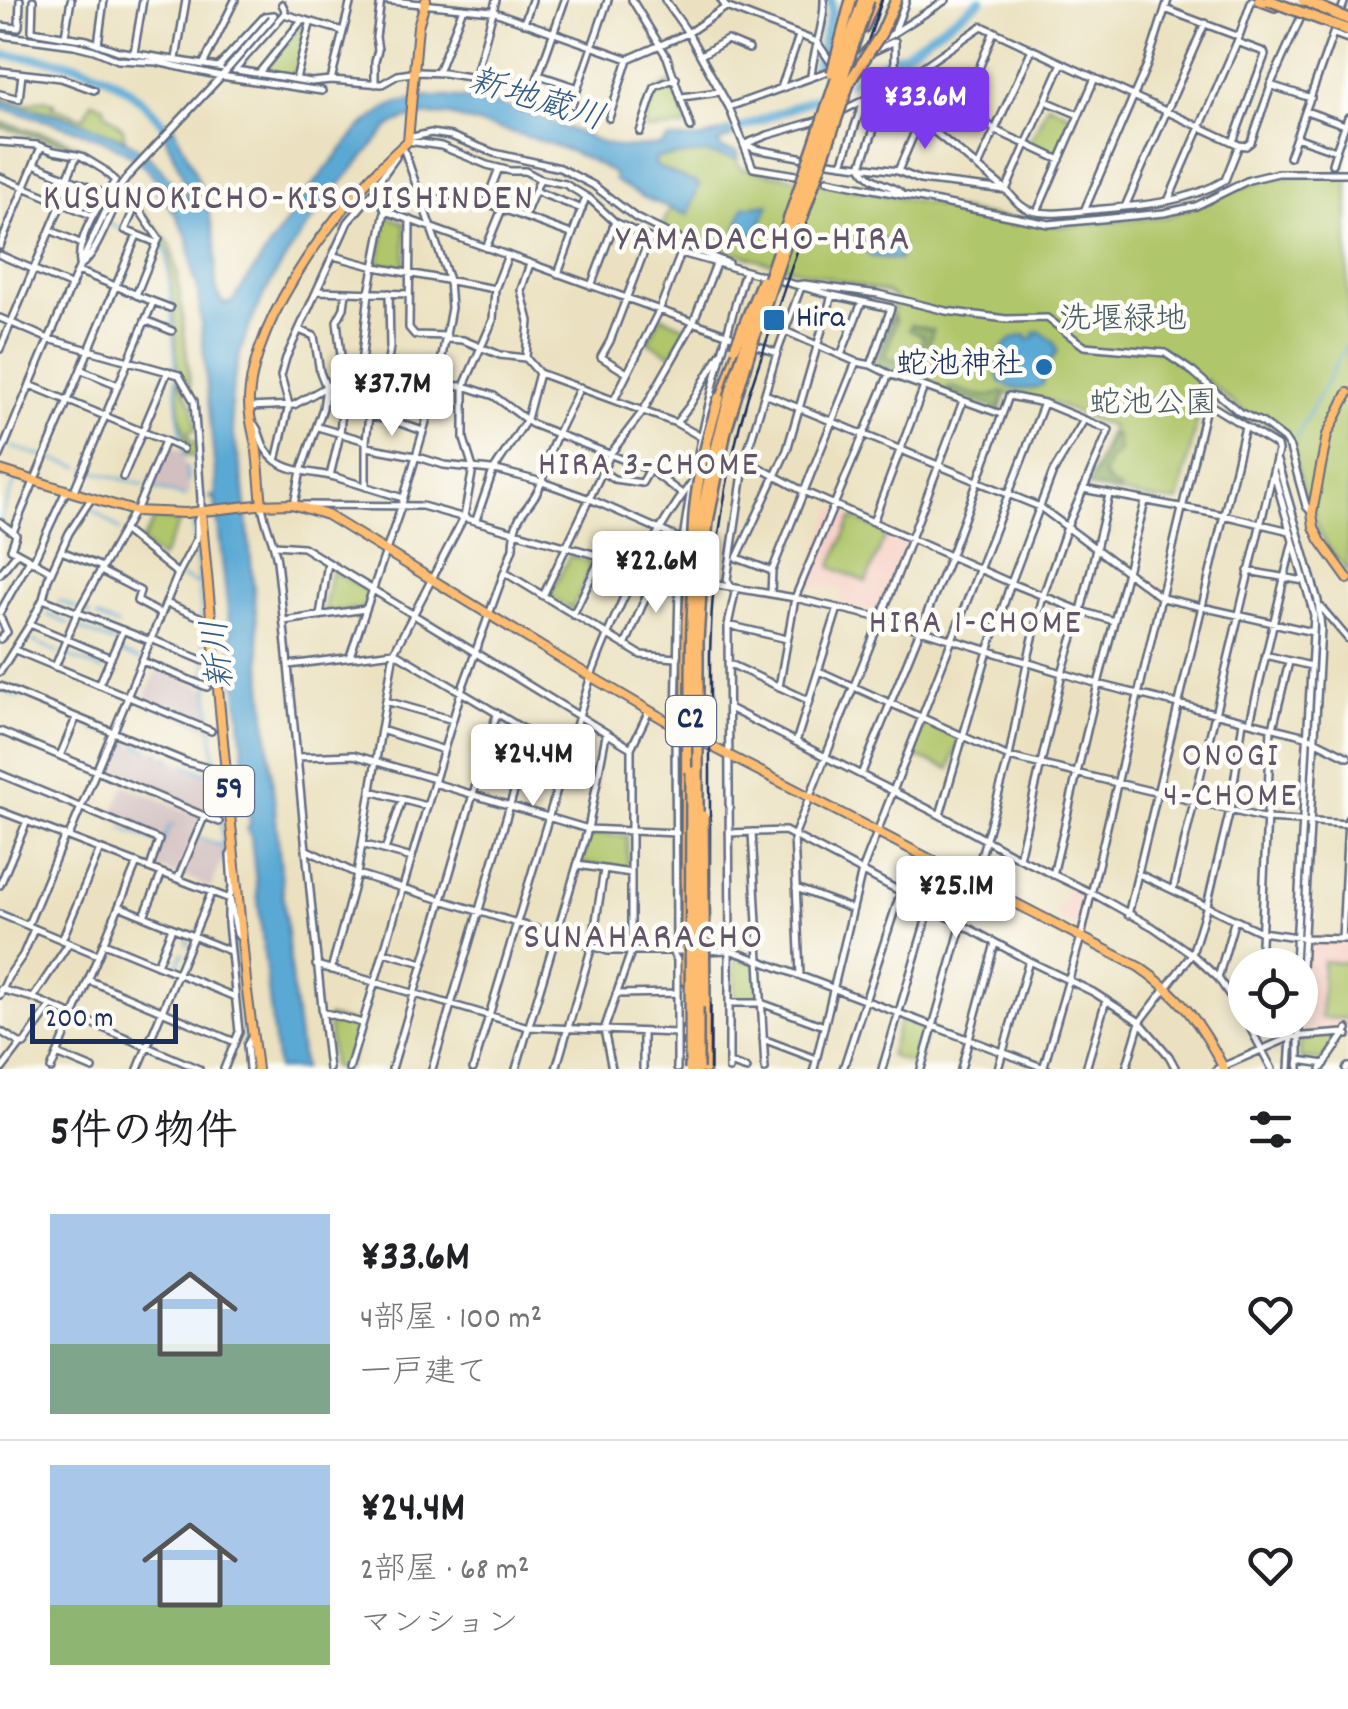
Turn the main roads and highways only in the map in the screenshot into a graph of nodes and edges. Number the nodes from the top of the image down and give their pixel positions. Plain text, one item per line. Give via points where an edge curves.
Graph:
1 (896, 0) edge
2 (1256, 0) edge
3 (1268, 0) edge
4 (1286, 0) edge
5 (1304, 0) edge
6 (425, 2) edge
7 (861, 2) edge
8 (1346, 19) edge
9 (775, 278) junction
10 (736, 348) junction
11 (1348, 393) edge
12 (0, 470) edge
13 (260, 505) junction
14 (203, 512) junction
15 (692, 577) junction
16 (1348, 579) edge
17 (686, 732) junction
18 (701, 741) junction
19 (696, 761) junction
20 (1222, 1068) edge
21 (257, 1069) edge
22 (696, 1069) edge

1 - 9 highway, bridge via 850,81
2 - 8 highway via 1335,32
3 - 8 highway, bridge
4 - 8 highway, bridge
5 - 8 highway, bridge
6 - 13 main road via 407,139 338,216 289,287 256,360 249,407
7 - 9 highway, C2, bridge
7 - 10 highway, bridge
7 - 15 highway, C2, bridge via 734,377
7 - 18 highway, bridge via 870,12 722,462 704,583
9 - 19 highway, C2, bridge via 722,447 708,522
10 - 15 highway via 708,450
10 - 15 highway, bridge via 696,495
11 - 16 main road via 1328,435 1312,512 1320,540
12 - 14 main road via 135,511
13 - 14 main road
13 - 17 main road via 293,504 328,515
14 - 21 main road, 59
15 - 17 highway
15 - 22 highway, C2, bridge
17 - 18 main road
17 - 22 highway via 686,1009
18 - 20 main road via 1138,967 1197,1020
18 - 22 highway
19 - 22 highway, C2, bridge
19 - 22 highway, bridge via 705,846 705,1003

